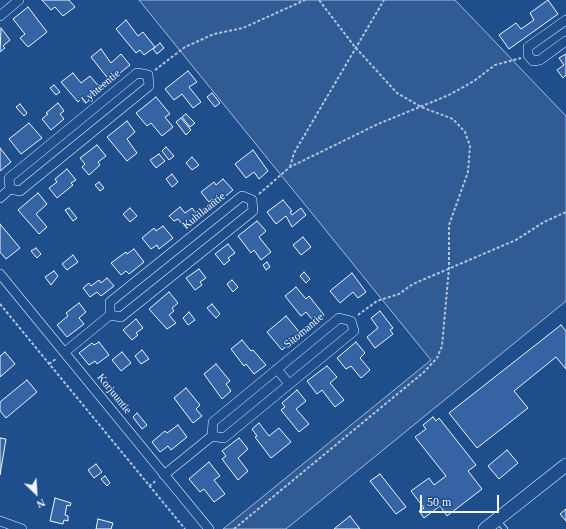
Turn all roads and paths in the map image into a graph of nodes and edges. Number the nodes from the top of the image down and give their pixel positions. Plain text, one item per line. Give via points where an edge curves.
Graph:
1 (19, 0) edge
2 (305, 0) edge
3 (319, 0) edge
4 (384, 0) edge
5 (0, 16) edge
6 (566, 20) edge
7 (566, 41) edge
8 (355, 47) junction
9 (528, 55) junction
10 (148, 75) junction
11 (421, 106) junction
12 (70, 128) junction
13 (81, 142) junction
14 (290, 167) junction
15 (10, 189) junction
16 (0, 198) edge
17 (252, 200) junction
18 (566, 212) edge
19 (170, 254) junction
20 (182, 268) junction
21 (449, 268) junction
22 (0, 274) edge
23 (0, 304) edge
24 (110, 315) junction
25 (351, 321) junction
26 (65, 352) junction
27 (277, 369) junction
28 (289, 384) junction
29 (212, 436) junction
30 (566, 465) edge
31 (164, 474) junction
32 (0, 521) edge
33 (501, 524) edge
34 (22, 529) edge
35 (184, 529) edge
36 (209, 529) edge
37 (234, 529) edge
38 (485, 529) edge

1 - 5 street
2 - 10 path via 243,28 214,34 185,47
3 - 8 path
4 - 8 path
6 - 9 street via 528,47
7 - 9 street via 540,60 533,61
8 - 11 path via 397,93
8 - 14 path via 294,153
9 - 11 path via 495,65 449,95
10 - 12 street, Lyhteentie via 137,73
10 - 13 street, Lyhteentie via 149,86
11 - 14 path
11 - 21 path via 453,119 465,132 470,146 468,172 449,226
12 - 13 street
12 - 15 street, Lyhteentie via 9,178
13 - 15 street, Lyhteentie via 20,191
14 - 17 path
15 - 16 street, Lyhteentie
17 - 19 street, Kuhilaantie via 242,196
17 - 20 street via 253,211
18 - 21 path via 544,222 516,240
19 - 20 street
19 - 24 street, Kuhilaantie via 110,302
20 - 24 street via 121,316
21 - 25 path via 413,284 399,294 377,301
21 - 37 path via 442,346 437,358 424,372
22 - 26 street, Korjuuntie
23 - 35 path
24 - 26 street
25 - 27 street, Sitomantie via 339,318
25 - 28 street via 354,331
26 - 31 street, Korjuuntie
27 - 28 street
27 - 29 street, Sitomantie via 213,422
28 - 29 street via 224,438
29 - 31 street
30 - 33 street
31 - 36 street, Korjuuntie
32 - 34 street
33 - 38 street

